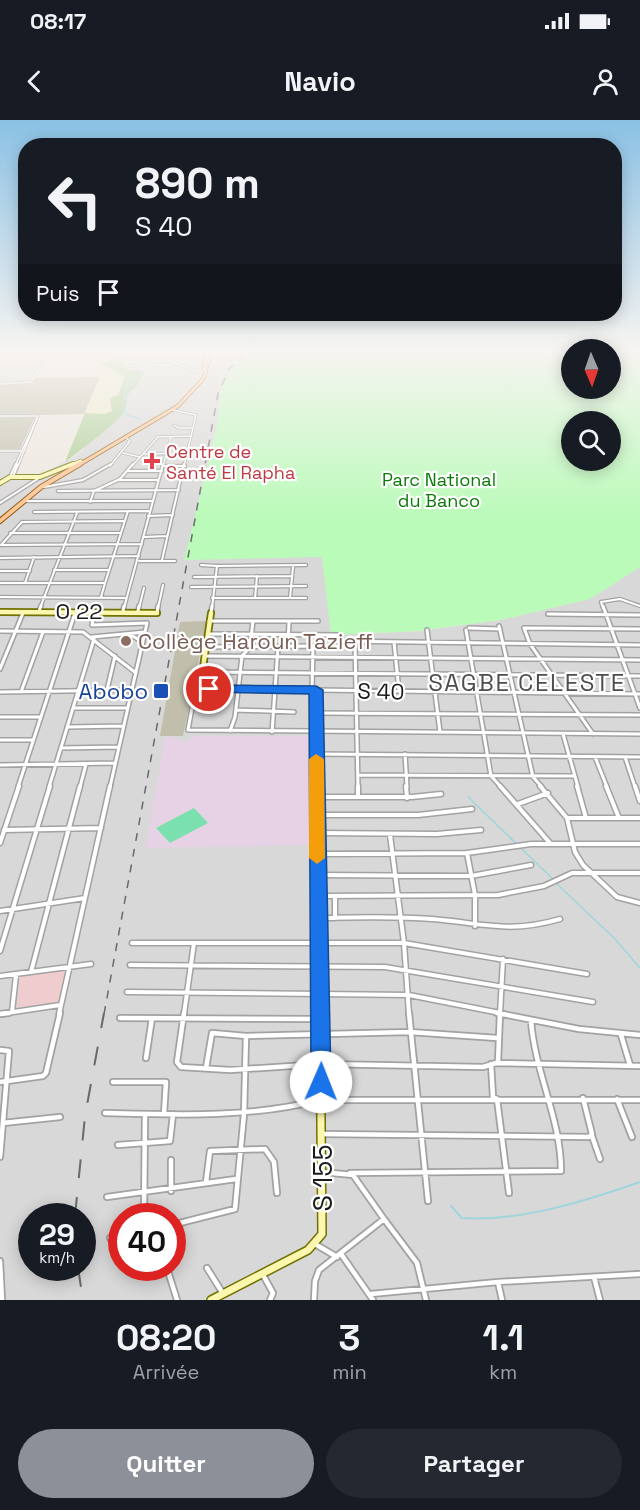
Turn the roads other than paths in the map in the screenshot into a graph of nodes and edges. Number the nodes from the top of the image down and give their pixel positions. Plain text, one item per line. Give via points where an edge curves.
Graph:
1 (172, 407) edge
2 (176, 407) edge
3 (173, 410) junction
4 (190, 414) junction
5 (0, 416) edge
6 (184, 417) dead end
7 (174, 425) dead end
8 (193, 428) junction
9 (171, 436) junction
10 (191, 436) junction
11 (126, 438) junction
12 (23, 451) junction
13 (0, 452) edge
14 (123, 453) junction
15 (188, 453) junction
16 (143, 454) junction
17 (167, 454) junction
18 (140, 458) junction
19 (81, 461) junction
20 (163, 466) junction
21 (185, 466) junction
22 (129, 471) junction
23 (162, 471) junction
24 (11, 477) junction
25 (40, 477) junction
26 (118, 480) junction
27 (158, 480) junction
28 (1, 485) edge
29 (41, 487) junction
30 (156, 490) junction
31 (179, 490) junction
32 (58, 491) dead end
33 (94, 491) junction
34 (0, 496) edge
35 (5, 498) junction
36 (22, 501) junction
37 (61, 501) junction
38 (152, 501) junction
39 (90, 502) junction
40 (0, 503) edge
41 (128, 511) junction
42 (149, 511) junction
43 (34, 512) dead end
44 (57, 512) junction
45 (78, 512) junction
46 (173, 515) junction
47 (148, 516) junction
48 (0, 517) edge
49 (74, 521) junction
50 (124, 521) junction
51 (0, 522) edge
52 (10, 533) junction
53 (68, 533) junction
54 (121, 533) junction
55 (144, 537) junction
56 (167, 537) junction
57 (117, 544) junction
58 (142, 544) junction
59 (64, 545) junction
60 (1, 546) edge
61 (34, 557) junction
62 (59, 557) junction
63 (113, 557) junction
64 (0, 558) edge
65 (139, 558) junction
66 (162, 560) junction
67 (175, 561) dead end
68 (201, 565) dead end
69 (306, 565) dead end
70 (217, 566) junction
71 (293, 566) junction
72 (54, 570) junction
73 (109, 570) junction
74 (0, 571) edge
75 (30, 571) junction
76 (215, 576) junction
77 (257, 576) junction
78 (292, 576) junction
79 (194, 577) dead end
80 (0, 583) edge
81 (25, 583) junction
82 (50, 583) junction
83 (105, 583) junction
84 (163, 585) dead end
85 (213, 586) junction
86 (291, 586) junction
87 (306, 586) dead end
88 (191, 587) dead end
89 (256, 587) junction
90 (144, 588) dead end
91 (0, 597) edge
92 (45, 597) junction
93 (101, 597) junction
94 (126, 598) junction
95 (212, 598) junction
96 (255, 598) junction
97 (290, 598) junction
98 (306, 598) dead end
99 (640, 606) edge
100 (39, 611) junction
101 (75, 611) junction
102 (95, 611) junction
103 (123, 611) junction
104 (138, 611) junction
105 (0, 612) edge
106 (24, 612) junction
107 (157, 613) joint
108 (211, 613) joint
109 (548, 614) dead end
110 (604, 615) junction
111 (640, 615) edge
112 (209, 621) junction
113 (253, 621) junction
114 (289, 621) junction
115 (318, 621) dead end
116 (640, 629) edge
117 (427, 630) dead end
118 (609, 630) junction
119 (0, 631) edge
120 (16, 631) junction
121 (44, 631) junction
122 (69, 631) junction
123 (145, 632) junction
124 (128, 633) junction
125 (207, 634) junction
126 (251, 634) junction
127 (288, 634) junction
128 (339, 635) dead end
129 (93, 638) junction
130 (332, 641) dead end
131 (143, 642) junction
132 (355, 642) junction
133 (393, 642) junction
134 (429, 642) junction
135 (469, 643) junction
136 (503, 643) junction
137 (530, 644) junction
138 (615, 645) junction
139 (640, 645) edge
140 (250, 646) junction
141 (278, 646) junction
142 (288, 646) junction
143 (206, 647) junction
144 (115, 656) junction
145 (204, 656) junction
146 (242, 656) junction
147 (277, 657) junction
148 (313, 657) junction
149 (355, 657) junction
150 (395, 658) junction
151 (431, 658) junction
152 (472, 659) junction
153 (506, 659) junction
154 (540, 659) junction
155 (622, 660) junction
156 (640, 660) edge
157 (0, 669) edge
158 (202, 672) junction
159 (136, 673) junction
160 (240, 673) junction
161 (276, 673) junction
162 (312, 674) junction
163 (356, 674) junction
164 (397, 674) junction
165 (433, 674) junction
166 (474, 675) junction
167 (510, 675) junction
168 (552, 676) junction
169 (627, 676) junction
170 (640, 676) edge
171 (199, 687) junction
172 (107, 690) junction
173 (132, 690) junction
174 (238, 690) junction
175 (275, 690) junction
176 (314, 690) junction
177 (356, 690) junction
178 (78, 691) junction
179 (399, 691) junction
180 (0, 692) edge
181 (21, 692) junction
182 (49, 692) junction
183 (434, 692) junction
184 (477, 692) junction
185 (514, 692) junction
186 (564, 692) junction
187 (634, 694) junction
188 (640, 694) edge
189 (73, 708) junction
190 (129, 708) junction
191 (640, 708) edge
192 (236, 710) junction
193 (273, 712) junction
194 (294, 712) dead end
195 (316, 712) junction
196 (356, 712) junction
197 (436, 712) junction
198 (482, 713) junction
199 (519, 713) junction
200 (579, 714) junction
201 (640, 716) edge
202 (0, 717) edge
203 (40, 717) junction
204 (124, 726) junction
205 (68, 727) junction
206 (231, 731) junction
207 (316, 731) junction
208 (357, 731) junction
209 (272, 732) junction
210 (440, 732) junction
211 (484, 733) junction
212 (523, 734) junction
213 (562, 734) junction
214 (593, 734) junction
215 (640, 734) edge
216 (33, 740) junction
217 (0, 741) edge
218 (120, 747) junction
219 (61, 748) junction
220 (316, 754) junction
221 (357, 754) junction
222 (405, 754) junction
223 (488, 755) junction
224 (528, 756) junction
225 (569, 757) junction
226 (595, 757) junction
227 (640, 757) edge
228 (625, 758) junction
229 (56, 764) junction
230 (86, 764) junction
231 (116, 764) junction
232 (0, 765) edge
233 (26, 765) junction
234 (358, 775) junction
235 (406, 775) junction
236 (491, 776) junction
237 (574, 776) junction
238 (533, 777) junction
239 (548, 793) junction
240 (441, 794) dead end
241 (317, 796) junction
242 (358, 797) junction
243 (407, 798) junction
244 (640, 801) edge
245 (518, 804) junction
246 (472, 809) dead end
247 (317, 815) junction
248 (567, 818) junction
249 (586, 818) junction
250 (619, 818) junction
251 (640, 818) edge
252 (69, 828) junction
253 (101, 828) junction
254 (37, 829) junction
255 (4, 830) junction
256 (481, 830) dead end
257 (317, 833) junction
258 (390, 835) junction
259 (1, 837) edge
260 (0, 843) edge
261 (551, 843) junction
262 (574, 844) junction
263 (640, 844) edge
264 (467, 853) junction
265 (317, 854) junction
266 (394, 854) junction
267 (531, 865) dead end
268 (590, 871) junction
269 (640, 873) edge
270 (317, 875) junction
271 (396, 876) junction
272 (471, 876) junction
273 (397, 895) junction
274 (475, 895) junction
275 (318, 896) junction
276 (335, 896) junction
277 (86, 898) junction
278 (640, 903) edge
279 (50, 904) junction
280 (12, 910) junction
281 (0, 911) edge
282 (400, 917) junction
283 (318, 918) junction
284 (335, 918) junction
285 (560, 920) dead end
286 (475, 926) junction
287 (319, 942) junction
288 (132, 943) dead end
289 (194, 943) junction
290 (404, 943) junction
291 (0, 951) edge
292 (503, 959) junction
293 (91, 964) dead end
294 (130, 965) dead end
295 (191, 966) junction
296 (68, 968) junction
297 (319, 968) junction
298 (407, 971) junction
299 (32, 972) junction
300 (16, 974) junction
301 (587, 974) dead end
302 (0, 976) edge
303 (501, 988) junction
304 (127, 992) dead end
305 (187, 993) junction
306 (320, 995) junction
307 (409, 995) junction
308 (593, 1002) dead end
309 (60, 1005) junction
310 (12, 1012) junction
311 (0, 1014) edge
312 (499, 1014) junction
313 (120, 1018) dead end
314 (152, 1018) junction
315 (183, 1018) junction
316 (321, 1019) junction
317 (531, 1021) junction
318 (410, 1032) junction
319 (321, 1034) junction
320 (621, 1035) junction
321 (640, 1035) edge
322 (246, 1036) junction
323 (497, 1038) junction
324 (0, 1050) edge
325 (146, 1058) dead end
326 (498, 1063) junction
327 (536, 1063) junction
328 (322, 1064) junction
329 (415, 1064) junction
330 (491, 1064) junction
331 (630, 1066) junction
332 (640, 1066) edge
333 (206, 1068) junction
334 (244, 1069) junction
335 (7, 1081) junction
336 (113, 1082) dead end
337 (0, 1083) edge
338 (548, 1098) junction
339 (583, 1098) junction
340 (416, 1099) junction
341 (497, 1099) junction
342 (617, 1099) junction
343 (320, 1100) junction
344 (640, 1100) edge
345 (105, 1113) dead end
346 (145, 1114) junction
347 (164, 1114) junction
348 (173, 1114) junction
349 (244, 1114) junction
350 (60, 1117) dead end
351 (3, 1123) junction
352 (322, 1134) junction
353 (421, 1134) junction
354 (502, 1134) junction
355 (558, 1135) junction
356 (592, 1136) junction
357 (632, 1137) dead end
358 (143, 1143) junction
359 (118, 1145) dead end
360 (241, 1149) junction
361 (0, 1158) edge
362 (600, 1159) dead end
363 (171, 1160) dead end
364 (425, 1171) junction
365 (506, 1171) junction
366 (322, 1172) junction
367 (350, 1173) junction
368 (236, 1179) junction
369 (206, 1182) junction
370 (171, 1191) junction
371 (277, 1193) dead end
372 (508, 1193) dead end
373 (143, 1194) junction
374 (107, 1197) dead end
375 (428, 1201) dead end
376 (143, 1203) edge
377 (384, 1219) junction
378 (186, 1222) edge
379 (315, 1244) junction
380 (339, 1256) junction
381 (0, 1261) edge
382 (207, 1268) dead end
383 (262, 1274) junction
384 (640, 1275) edge
385 (594, 1277) junction
386 (171, 1281) edge
387 (498, 1282) junction
388 (424, 1288) junction
389 (226, 1296) edge
390 (372, 1297) edge
391 (2, 1300) edge
392 (177, 1300) edge
393 (211, 1300) edge
394 (270, 1300) edge
395 (314, 1300) edge
396 (426, 1300) edge
397 (502, 1300) edge
398 (600, 1300) edge

1 - 19 main road
2 - 3 main road
3 - 4 street
3 - 11 main road
4 - 6 street
4 - 8 street via 196,415
5 - 12 street via 38,416
7 - 8 street
8 - 10 street
9 - 10 street
9 - 16 street via 159,437
9 - 17 street
10 - 15 street
11 - 14 street via 130,441
11 - 29 main road
12 - 13 street
12 - 24 street
14 - 18 street
14 - 29 street via 99,476
15 - 17 street
15 - 21 street
16 - 17 street
16 - 18 street
17 - 20 street
18 - 22 street
19 - 25 street
19 - 48 main road via 36,487
20 - 21 street
20 - 23 street
21 - 31 street
22 - 23 street
22 - 26 street
23 - 27 street
24 - 25 street
24 - 28 street
25 - 35 street
26 - 27 street
26 - 33 street
27 - 30 street
29 - 36 main road
30 - 31 street
30 - 33 street
30 - 38 street
31 - 46 street
32 - 33 street
33 - 39 street
34 - 35 street
35 - 40 street
36 - 37 street
36 - 51 main road
37 - 39 street
37 - 44 street
38 - 39 street
38 - 42 street
41 - 42 street
41 - 45 street
41 - 50 street
42 - 47 street
43 - 44 street
44 - 45 street
45 - 49 street
46 - 47 street
46 - 56 street
47 - 55 street
49 - 50 street
49 - 52 street via 22,522
49 - 53 street
50 - 54 street
52 - 53 street
52 - 60 street
53 - 54 street
53 - 59 street
54 - 57 street
55 - 56 street
55 - 58 street
56 - 66 street
57 - 58 street
57 - 59 street
57 - 63 street
58 - 65 street
59 - 60 street
59 - 62 street
61 - 62 street
61 - 64 street
61 - 75 street
62 - 63 street
62 - 72 street
63 - 65 street
63 - 73 street
65 - 66 street
65 - 94 street
66 - 67 street
68 - 70 street
69 - 71 street
70 - 71 street
70 - 76 street
71 - 78 street
72 - 73 street
72 - 82 street
73 - 83 street
74 - 75 street
75 - 81 street
76 - 77 street
76 - 79 street
76 - 85 street
77 - 78 street
77 - 89 street
78 - 86 street
80 - 81 street
81 - 82 street
82 - 83 street
82 - 92 street
83 - 93 street
84 - 107 street
85 - 88 street
85 - 89 street
85 - 95 street
86 - 87 street
86 - 89 street
86 - 97 street
89 - 96 street
90 - 104 street
91 - 92 street
92 - 93 street
92 - 100 street
93 - 94 street
94 - 103 street
95 - 96 street
95 - 108 street
96 - 97 street
97 - 98 street
99 - 110 street via 610,598 601,602
100 - 101 street, O 22
100 - 106 street, O 22
101 - 102 street, O 22
101 - 122 street
102 - 103 street, O 22
102 - 123 street via 92,624 147,623
103 - 104 street, O 22
104 - 107 street, O 22
105 - 106 street, O 22
106 - 120 street
108 - 112 street
109 - 110 street
110 - 111 street
110 - 118 street
112 - 113 street
112 - 125 street
113 - 114 street
113 - 126 street
114 - 115 street
114 - 127 street
116 - 118 street
117 - 134 street
118 - 137 street via 524,628
118 - 138 street
119 - 120 street
120 - 121 street
120 - 157 street
121 - 122 street
121 - 181 street
122 - 129 street
122 - 182 street
123 - 124 street
123 - 131 street
124 - 129 street
124 - 131 street
125 - 126 street
125 - 143 street
126 - 127 street
126 - 140 street
127 - 128 street
127 - 142 street
129 - 144 street
129 - 178 street
130 - 132 street
131 - 159 street
132 - 133 street
132 - 149 street
133 - 134 street
133 - 150 street
134 - 135 street
134 - 151 street
135 - 136 street
135 - 136 street via 468,629 499,627
135 - 152 street
136 - 137 street
136 - 153 street
137 - 138 street
137 - 154 street
138 - 139 street
138 - 155 street
140 - 141 street
140 - 143 street
140 - 146 street
141 - 142 street
141 - 147 street
142 - 148 street via 313,646
143 - 145 street
144 - 159 street
144 - 172 street
145 - 146 street
145 - 158 street
146 - 147 street
146 - 160 street
147 - 148 street
147 - 161 street
148 - 149 street
148 - 162 street
149 - 150 street
149 - 163 street
150 - 151 street
150 - 164 street
151 - 152 street
151 - 165 street
152 - 153 street
152 - 166 street
153 - 154 street
153 - 167 street
154 - 155 street
154 - 168 street
155 - 156 street
155 - 169 street
158 - 160 street
158 - 171 street
159 - 173 street
160 - 161 street
160 - 174 street
161 - 162 street
161 - 175 street
162 - 163 street
162 - 176 street
163 - 164 street
163 - 177 street
164 - 165 street
164 - 179 street
165 - 166 street
165 - 183 street
166 - 167 street
166 - 184 street
167 - 168 street
167 - 185 street
168 - 169 street
168 - 186 street
169 - 170 street
169 - 187 street
171 - 174 street, S 40
171 - 206 street via 188,730
172 - 173 street
172 - 178 street
173 - 190 street
174 - 175 street, S 40
174 - 192 street
175 - 176 street, S 40
175 - 193 street
176 - 177 street, S 40
176 - 195 street, S 155
177 - 179 street, S 40
177 - 196 street
178 - 182 street
178 - 189 street
179 - 183 street, S 40
180 - 181 street
181 - 182 street
182 - 203 street
183 - 184 street, S 40
183 - 197 street
184 - 185 street, S 40
184 - 198 street
185 - 186 street, S 40
185 - 199 street
186 - 187 street, S 40
186 - 200 street
187 - 188 street, S 40
187 - 191 street
189 - 190 street
189 - 205 street
190 - 204 street
192 - 193 street
192 - 206 street
193 - 194 street
193 - 209 street
195 - 196 street
195 - 207 street, S 155
196 - 197 street
196 - 208 street
197 - 198 street
197 - 210 street
198 - 199 street
198 - 211 street
199 - 200 street
199 - 212 street
200 - 201 street
200 - 214 street
202 - 203 street
203 - 216 street
204 - 205 street
204 - 218 street
205 - 219 street
206 - 209 street
207 - 208 street
207 - 209 street
207 - 220 street, S 155
208 - 210 street
208 - 221 street
210 - 211 street
211 - 212 street
211 - 223 street
212 - 213 street
212 - 224 street
213 - 214 street
213 - 225 street
214 - 215 street
216 - 217 street
216 - 233 street
218 - 219 street
218 - 231 street
219 - 229 street
220 - 221 street
220 - 241 street, S 155
221 - 222 street
221 - 234 street
222 - 223 street
222 - 235 street
223 - 224 street
223 - 236 street
224 - 225 street
224 - 238 street
225 - 226 street
225 - 237 street
226 - 228 street
226 - 250 street
227 - 228 street
228 - 244 street
229 - 230 street
229 - 233 street
229 - 254 street
230 - 231 street
230 - 252 street
231 - 253 street
232 - 233 street
233 - 255 street
234 - 235 street
234 - 242 street
235 - 236 street
235 - 243 street
236 - 238 street
236 - 245 street
237 - 238 street
237 - 249 street
238 - 239 street
239 - 245 street
239 - 248 street
240 - 243 street
241 - 242 street
241 - 247 street, S 155
242 - 243 street
245 - 261 street
246 - 247 street via 418,815
247 - 257 street, S 155
248 - 249 street
248 - 262 street
249 - 250 street
250 - 251 street
252 - 253 street
252 - 254 street
252 - 279 street
253 - 277 street
254 - 255 street
254 - 280 street
255 - 259 street
256 - 258 street
257 - 258 street
257 - 265 street, S 155
258 - 266 street
259 - 260 street
261 - 262 street
261 - 264 street
262 - 263 street
262 - 268 street via 576,855
264 - 266 street
264 - 272 street
265 - 266 street
265 - 270 street, S 155
266 - 271 street
267 - 272 street
268 - 269 street
268 - 274 street via 566,874 544,886 523,891
268 - 278 street via 617,897
270 - 271 street
270 - 275 street, S 155
271 - 272 street
271 - 273 street
272 - 274 street
273 - 274 street
273 - 276 street
273 - 282 street
274 - 286 street
275 - 276 street
275 - 283 street, S 155
276 - 284 street
277 - 279 street
277 - 296 street
279 - 280 street
279 - 299 street
280 - 281 street
280 - 291 street
282 - 284 street
282 - 286 street
282 - 290 street
283 - 284 street
283 - 287 street, S 155
285 - 286 street via 520,929
287 - 289 street
287 - 290 street
287 - 297 street, S 155
288 - 289 street
289 - 295 street
290 - 292 street
290 - 298 street
292 - 301 street
292 - 303 street
293 - 296 street
294 - 295 street
295 - 297 street
295 - 305 street
296 - 299 street
296 - 309 street
297 - 298 street via 385,967
297 - 306 street, S 155
298 - 303 street
298 - 307 street
299 - 300 street
300 - 302 street
300 - 310 street
303 - 308 street
303 - 312 street
304 - 305 street
305 - 306 street
305 - 315 street
306 - 307 street
306 - 316 street, S 155
307 - 312 street
307 - 318 street
309 - 310 street
309 - 335 street via 45,1074
310 - 311 street
312 - 317 street
312 - 323 street
313 - 314 street
314 - 315 street
314 - 325 street
315 - 316 street
315 - 333 street via 178,1066
316 - 319 street, S 155
317 - 320 street
317 - 327 street
318 - 319 street
318 - 323 street
318 - 329 street
319 - 322 street
319 - 328 street, S 155
320 - 321 street
320 - 331 street
322 - 333 street via 210,1034
322 - 334 street
323 - 326 street
324 - 335 street via 9,1051
326 - 327 street
326 - 330 street
327 - 331 street
327 - 338 street
328 - 329 street
328 - 334 street
328 - 343 street, S 155
329 - 330 street
329 - 340 street
330 - 341 street via 492,1097
331 - 332 street
333 - 334 street
334 - 349 street
335 - 337 street
335 - 351 street
336 - 347 street via 166,1082
338 - 339 street
338 - 341 street
338 - 355 street
339 - 342 street
339 - 356 street
340 - 341 street
340 - 343 street
340 - 353 street
341 - 354 street
342 - 344 street
342 - 357 street
343 - 349 street
343 - 352 street, S 155
345 - 346 street
346 - 347 street
346 - 358 street
347 - 348 street
348 - 349 street
348 - 358 street via 170,1141
349 - 360 street
350 - 351 street
351 - 361 street
352 - 353 street
352 - 366 street, S 155
353 - 354 street
353 - 364 street
354 - 355 street
354 - 365 street
355 - 356 street
355 - 365 street via 561,1172
356 - 362 street
358 - 359 street
358 - 373 street
360 - 368 street
360 - 369 street via 210,1151
360 - 371 street via 270,1151
363 - 370 street
364 - 365 street
364 - 367 street
364 - 375 street
365 - 372 street
366 - 367 street
366 - 379 street, S 155 via 322,1234
367 - 377 street
368 - 369 street
368 - 378 street via 233,1210
369 - 370 street
370 - 373 street
373 - 374 street
373 - 376 street
377 - 380 street
377 - 388 street via 417,1263
379 - 380 street
379 - 383 street
380 - 390 street
380 - 395 street via 316,1275
381 - 391 street
382 - 389 street
383 - 389 street
383 - 394 street via 273,1293
384 - 385 street
385 - 387 street
385 - 398 street
386 - 392 street
387 - 388 street
387 - 397 street
388 - 390 street
388 - 396 street
389 - 393 street

